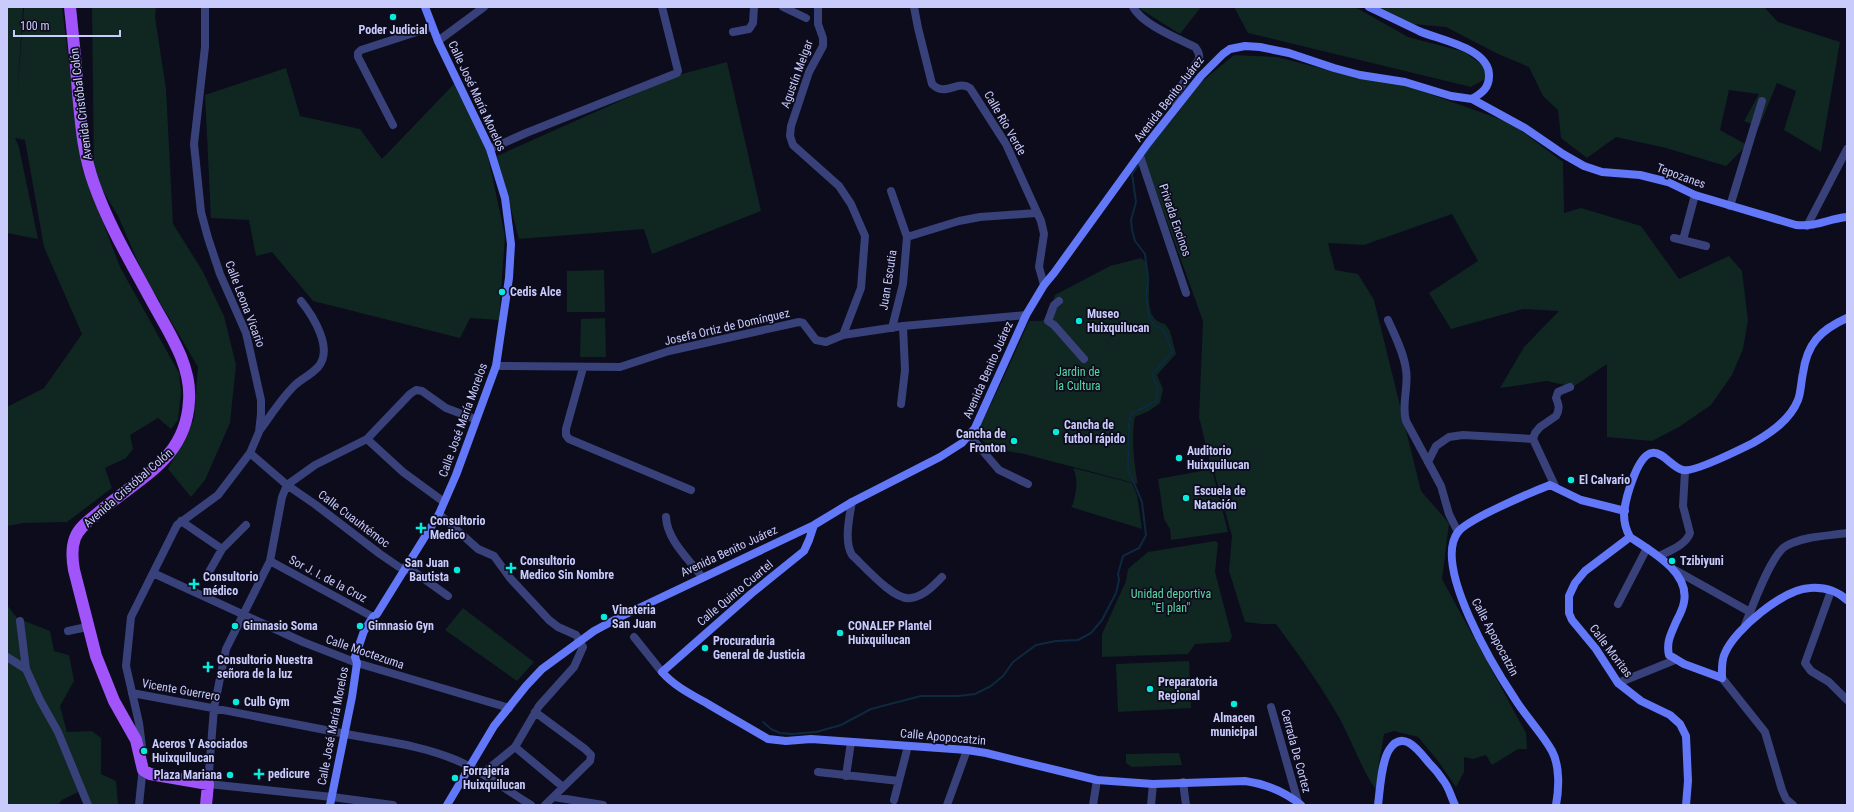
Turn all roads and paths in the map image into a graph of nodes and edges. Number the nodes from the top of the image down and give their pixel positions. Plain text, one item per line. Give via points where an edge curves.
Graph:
1 (70, 7) edge
2 (205, 7) edge
3 (425, 7) edge
4 (484, 7) edge
5 (662, 7) edge
6 (754, 7) edge
7 (783, 7) edge
8 (818, 7) edge
9 (914, 7) edge
10 (1133, 7) edge
11 (1369, 7) edge
12 (806, 18) dead end
13 (432, 27) junction
14 (733, 32) dead end
15 (438, 41) junction
16 (1472, 99) junction
17 (1762, 101) dead end
18 (1176, 107) junction
19 (393, 125) dead end
20 (490, 149) junction
21 (1847, 149) edge
22 (1140, 157) junction
23 (891, 191) dead end
24 (1695, 195) junction
25 (1730, 206) junction
26 (1036, 213) junction
27 (1847, 217) edge
28 (1807, 226) junction
29 (906, 237) junction
30 (1674, 238) dead end
31 (1683, 240) junction
32 (1706, 246) dead end
33 (1044, 285) junction
34 (1186, 293) dead end
35 (301, 300) dead end
36 (1059, 301) dead end
37 (1026, 316) junction
38 (1847, 318) edge
39 (1388, 320) dead end
40 (902, 326) junction
41 (892, 328) junction
42 (844, 336) junction
43 (1084, 358) dead end
44 (496, 366) junction
45 (583, 368) junction
46 (1570, 387) dead end
47 (901, 404) dead end
48 (475, 419) junction
49 (259, 432) junction
50 (970, 436) junction
51 (367, 439) junction
52 (1533, 439) junction
53 (250, 453) junction
54 (1428, 462) junction
55 (1685, 471) junction
56 (1028, 484) dead end
57 (287, 485) junction
58 (1555, 486) junction
59 (691, 490) dead end
60 (444, 502) junction
61 (852, 502) junction
62 (1624, 510) junction
63 (439, 514) junction
64 (666, 517) dead end
65 (181, 521) junction
66 (246, 525) dead end
67 (814, 525) junction
68 (1458, 532) junction
69 (1847, 533) edge
70 (1630, 537) junction
71 (1648, 548) junction
72 (222, 549) junction
73 (1659, 556) junction
74 (270, 561) junction
75 (406, 569) junction
76 (1675, 570) junction
77 (209, 572) dead end
78 (153, 573) junction
79 (702, 577) junction
80 (942, 577) dead end
81 (1831, 590) junction
82 (448, 596) dead end
83 (1847, 600) edge
84 (1618, 604) dead end
85 (1750, 612) junction
86 (243, 614) junction
87 (373, 617) junction
88 (20, 621) dead end
89 (1745, 625) junction
90 (87, 627) junction
91 (68, 631) dead end
92 (634, 637) dead end
93 (581, 641) junction
94 (7, 657) edge
95 (1674, 660) junction
96 (357, 663) junction
97 (26, 669) junction
98 (662, 672) junction
99 (1722, 678) junction
100 (1618, 683) junction
101 (132, 694) junction
102 (1847, 700) edge
103 (1272, 707) dead end
104 (214, 708) junction
105 (509, 708) junction
106 (535, 712) junction
107 (343, 733) junction
108 (851, 742) junction
109 (908, 746) junction
110 (516, 747) junction
111 (967, 750) junction
112 (470, 766) junction
113 (142, 770) junction
114 (818, 772) dead end
115 (482, 774) junction
116 (846, 776) junction
117 (1097, 780) junction
118 (899, 781) junction
119 (1183, 782) junction
120 (208, 784) junction
121 (1153, 784) junction
122 (564, 788) junction
123 (332, 796) junction
124 (554, 797) junction
125 (894, 800) dead end
126 (1784, 802) edge
127 (1299, 804) edge
128 (88, 805) edge
129 (139, 805) edge
130 (206, 805) edge
131 (330, 805) edge
132 (393, 805) edge
133 (447, 805) edge
134 (531, 805) edge
135 (545, 805) edge
136 (603, 805) edge
137 (947, 805) edge
138 (1093, 805) edge
139 (1151, 805) edge
140 (1186, 805) edge
141 (1378, 805) edge
142 (1455, 805) edge
143 (1556, 805) edge
144 (1686, 805) edge
145 (1793, 805) edge

1 - 90 main road, Avenida Cristóbal Colón via 80,119 87,163 121,245 173,339 189,382 190,400 183,432 171,453 87,522 75,538 72,557
2 - 49 street, Calle Leona Vicario via 205,46 194,144 201,212 215,260 246,334 252,356 261,400
3 - 13 main road, Calle José María Morelos
4 - 15 street
5 - 20 street via 677,73
6 - 14 street via 750,29
7 - 12 street
8 - 42 street, Agustín Melgar via 818,24 823,46 807,78 790,136 796,149 839,186 851,204 865,236 861,288
9 - 26 street, Calle Río Verde via 932,84 942,90 962,85 973,91 1006,144
10 - 18 street via 1156,27 1195,47 1200,55 1176,94
11 - 16 main road via 1421,32 1461,45 1481,57 1489,70 1488,86
13 - 15 main road, Calle José María Morelos
13 - 19 street via 358,53
15 - 20 main road, Calle José María Morelos
16 - 18 main road, Avenida Benito Juárez via 1451,96 1405,82 1360,75 1289,53 1252,46 1237,47 1223,54
16 - 24 main road, Tepozanes via 1525,128 1584,166 1602,172 1640,175 1668,182
17 - 25 street
18 - 22 main road, Avenida Benito Juárez
20 - 44 main road, Calle José María Morelos via 505,198 511,244 509,278
21 - 28 street
22 - 33 main road, Avenida Benito Juárez
22 - 34 street, Privada Encinos
23 - 29 street, Juan Escutia
24 - 25 main road, Tepozanes
24 - 31 street
25 - 28 main road, Tepozanes
26 - 29 street via 973,219
26 - 33 street, Calle Río Verde via 1044,234 1039,262
27 - 28 main road, Tepozanes
29 - 41 street, Juan Escutia via 902,284
30 - 31 street
31 - 32 street
33 - 37 main road, Avenida Benito Juárez
35 - 49 street via 319,329 324,353 322,362 286,394
36 - 43 street via 1054,305 1048,321
37 - 40 street, Josefa Ortiz de Domínguez
37 - 50 main road, Avenida Benito Juárez
38 - 55 main road via 1826,329 1813,343 1805,356 1798,400 1780,425 1751,444 1718,460
39 - 54 street via 1407,371 1404,410 1406,421
40 - 41 street, Josefa Ortiz de Domínguez
40 - 47 street via 905,370
41 - 42 street, Josefa Ortiz de Domínguez
42 - 45 street, Josefa Ortiz de Domínguez via 826,342 816,340 803,323 799,322 669,351 620,367
44 - 45 street, Josefa Ortiz de Domínguez
44 - 48 main road, Calle José María Morelos
45 - 59 street via 566,429 569,439
46 - 52 street via 1558,392 1556,398 1560,406 1556,416 1535,433
48 - 51 street via 446,408 422,390 416,390
48 - 60 main road, Calle José María Morelos
49 - 53 street, Calle Leona Vicario
50 - 56 street via 999,470
50 - 61 main road, Avenida Benito Juárez via 940,457
51 - 57 street via 315,465
51 - 60 street via 403,472
52 - 54 street via 1462,435 1450,437 1436,446
52 - 58 street
53 - 57 street, Calle Cuauhtémoc
53 - 65 street, Calle Leona Vicario via 218,495
54 - 68 street via 1441,486 1449,514
55 - 62 main road via 1658,453 1646,456 1639,464
55 - 73 street via 1683,506 1689,537
57 - 74 street via 282,497
57 - 75 street, Calle Cuauhtémoc via 380,554
58 - 62 main road via 1581,500
58 - 68 main road via 1550,485 1499,508
60 - 63 main road, Calle José María Morelos
61 - 67 main road, Avenida Benito Juárez
61 - 80 street via 848,548 852,555 893,593 912,598 928,590
62 - 70 main road
63 - 75 main road, Calle José María Morelos
63 - 93 street via 478,549 494,556 510,578 549,620 576,635
64 - 79 street via 667,527 674,540
65 - 72 street
65 - 78 street, Calle Leona Vicario
66 - 72 street
67 - 79 main road, Avenida Benito Juárez
67 - 98 main road, Calle Quinto Cuartel via 804,551
68 - 143 main road, Calle Apopocatzin via 1453,564 1459,593 1470,621 1514,698 1552,752 1558,781
69 - 85 street via 1798,541 1785,547 1760,587
70 - 71 main road
70 - 100 main road, Calle Moritas via 1585,571 1575,583 1568,605 1572,620 1596,649
71 - 73 main road
71 - 84 street
72 - 77 street
73 - 76 main road
74 - 86 street
74 - 87 street, Sor J. I. de la Cruz
75 - 82 street, Calle Cuauhtémoc via 413,571
75 - 87 main road, Calle José María Morelos
76 - 85 street
76 - 95 main road via 1685,592 1683,606 1668,643 1669,655
78 - 86 street, Calle Moctezuma
78 - 101 street, Calle Leona Vicario via 130,616 126,666
79 - 93 main road, Avenida Benito Juárez via 620,617
81 - 83 main road
81 - 89 main road via 1809,588 1783,597
81 - 102 street via 1805,663
85 - 89 street
86 - 96 street, Calle Moctezuma
86 - 104 street via 226,649
87 - 96 main road, Calle José María Morelos via 359,643 355,657
88 - 97 street
89 - 99 main road via 1726,652
90 - 91 street
90 - 113 main road, Avenida Cristóbal Colón via 106,683 136,740
92 - 98 street, Calle Apopocatzin
93 - 105 main road, Avenida Benito Juárez via 542,669
93 - 106 street via 582,652 574,667
94 - 97 street
95 - 99 main road
95 - 100 street
96 - 105 street, Calle Moctezuma
96 - 107 main road, Calle José María Morelos
97 - 128 street via 58,732
98 - 108 main road, Calle Apopocatzin via 666,678 689,694 768,739
99 - 126 street via 1766,732
100 - 144 main road, Calle Moritas via 1641,701 1670,715 1680,724 1686,736
101 - 104 street, Vicente Guerrero
101 - 113 street, Calle Leona Vicario via 139,723
103 - 127 street, Cerrada De Cortez
104 - 107 street, Vicente Guerrero
104 - 120 street
105 - 112 main road, Avenida Benito Juárez via 491,730
106 - 110 street
106 - 122 street via 591,755 590,761
107 - 112 street, Vicente Guerrero via 413,746
107 - 123 main road, Calle José María Morelos
108 - 109 main road, Calle Apopocatzin
108 - 116 street
109 - 111 main road, Calle Apopocatzin
109 - 118 street
110 - 115 street
110 - 122 street
111 - 117 main road, Calle Apopocatzin
111 - 137 street
112 - 115 street, Vicente Guerrero
112 - 133 main road, Avenida Benito Juárez
113 - 120 main road via 150,774
113 - 129 street, Calle Leona Vicario
114 - 116 street
115 - 134 street, Vicente Guerrero
116 - 118 street
117 - 121 main road, Calle Apopocatzin
117 - 138 street
118 - 125 street
119 - 121 main road, Calle Apopocatzin
119 - 127 main road, Calle Apopocatzin via 1260,783 1276,789
119 - 140 street
120 - 123 street
120 - 130 main road
121 - 139 street
122 - 124 street
123 - 131 main road, Calle José María Morelos
123 - 132 street
124 - 135 street
124 - 136 street
126 - 145 street
141 - 142 main road via 1385,759 1391,748 1400,741 1412,744 1420,752 1444,780

